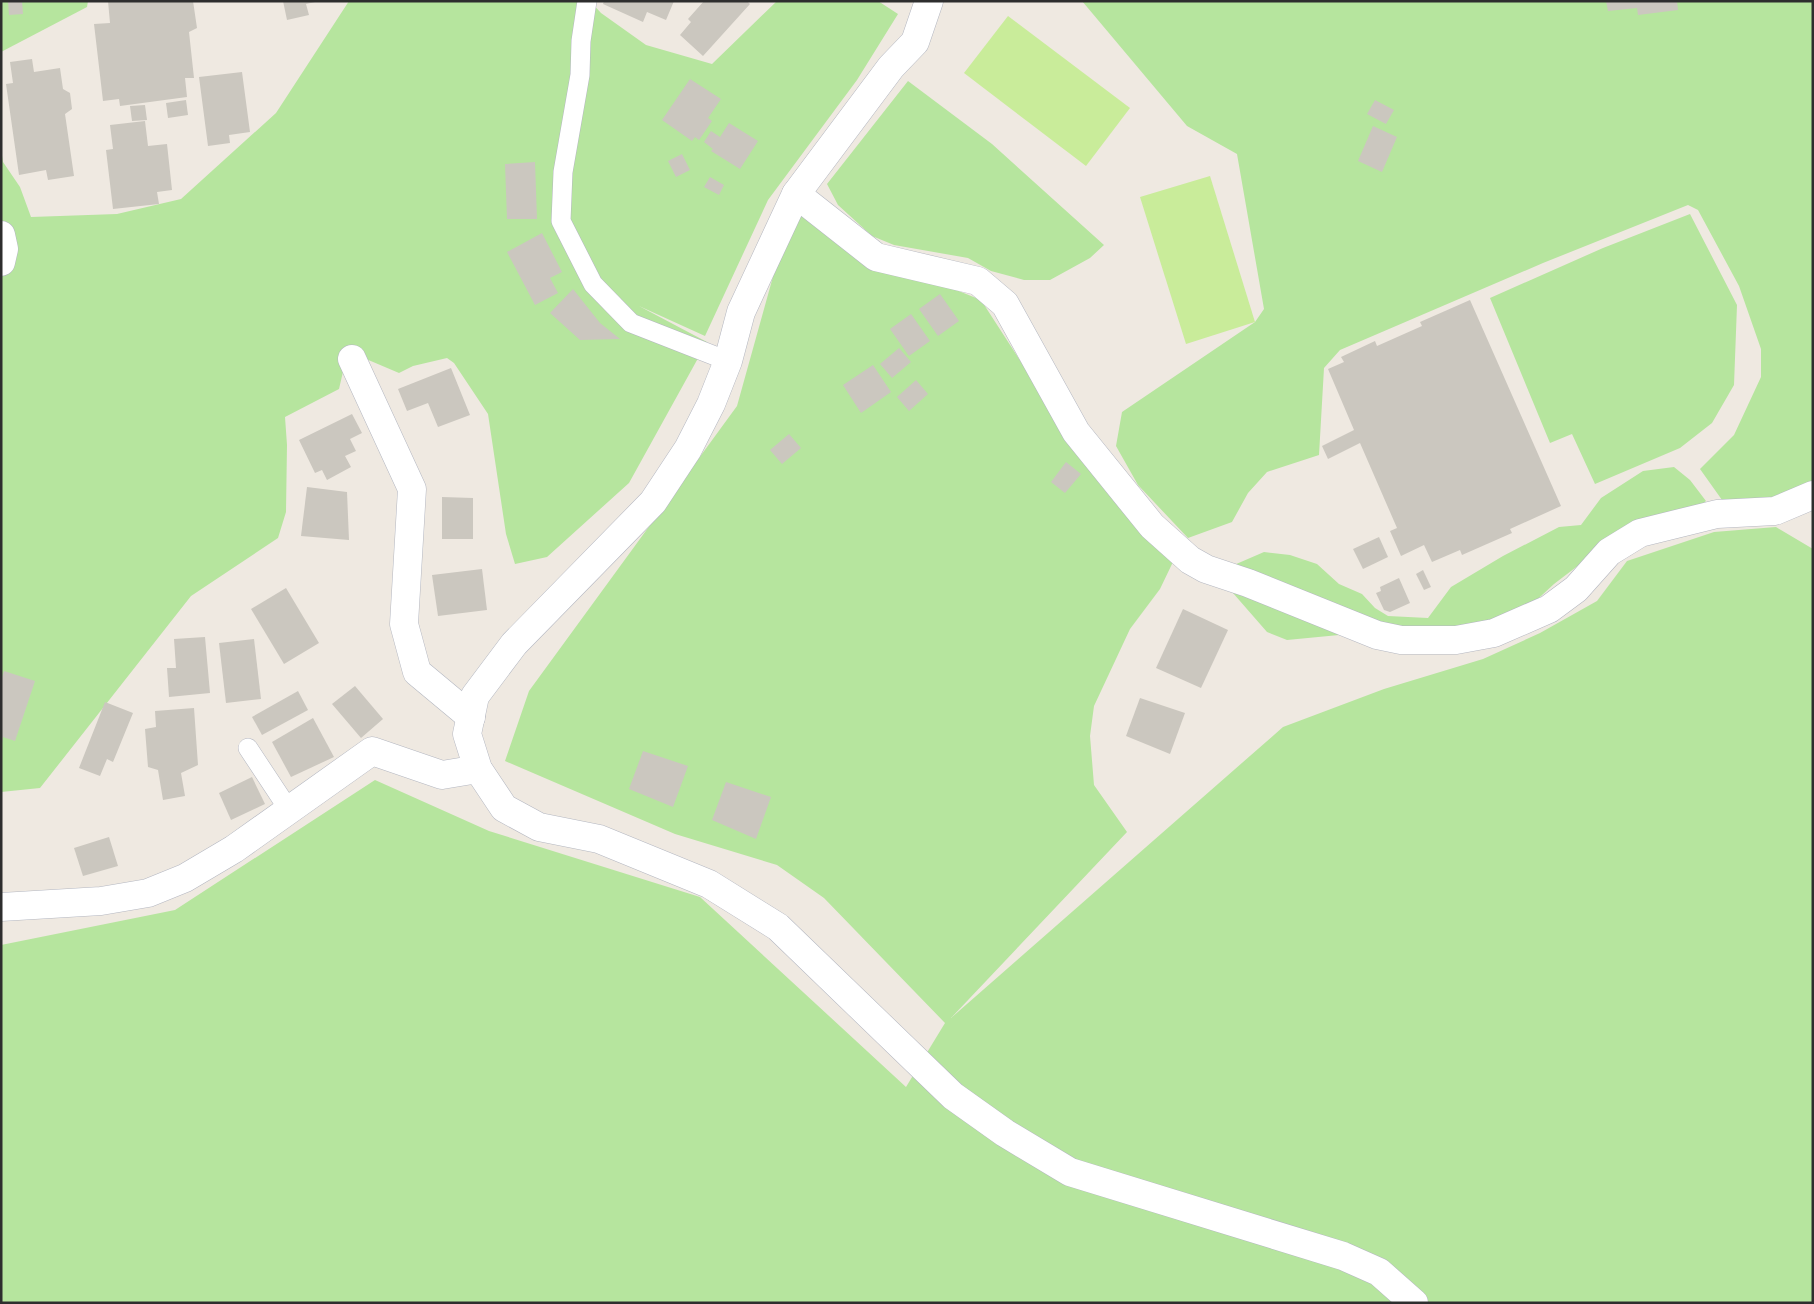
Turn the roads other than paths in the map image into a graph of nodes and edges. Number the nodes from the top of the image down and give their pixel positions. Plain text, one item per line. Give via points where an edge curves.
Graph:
1 (587, 1) edge
2 (929, 1) edge
3 (796, 194) junction
4 (1, 235) edge
5 (1, 262) edge
6 (352, 359) dead end
7 (728, 361) junction
8 (1813, 495) edge
9 (471, 717) junction
10 (248, 748) dead end
11 (478, 769) junction
12 (289, 810) junction
13 (1, 907) edge
14 (1414, 1303) edge

1 - 7 lane via 580,75 563,172 561,221 593,284 630,322
2 - 3 street via 915,42 891,67
3 - 7 street via 741,312
3 - 8 street via 876,257 978,280 1005,304 1076,432 1152,526 1190,560 1377,635 1401,640 1456,640 1494,633 1549,609 1576,589 1609,552 1640,533 1717,514 1774,512
4 - 5 street via 4,249
6 - 9 street via 412,489 404,624 417,672
7 - 9 street via 688,450 653,502 514,644 475,696
9 - 11 street via 467,734
10 - 12 lane
11 - 12 street via 442,775 372,751
11 - 14 street via 504,808 539,828 599,839 709,884 778,926 953,1096 1005,1133 1070,1172 1343,1256 1379,1272
12 - 13 street via 234,849 185,878 148,893 101,901

